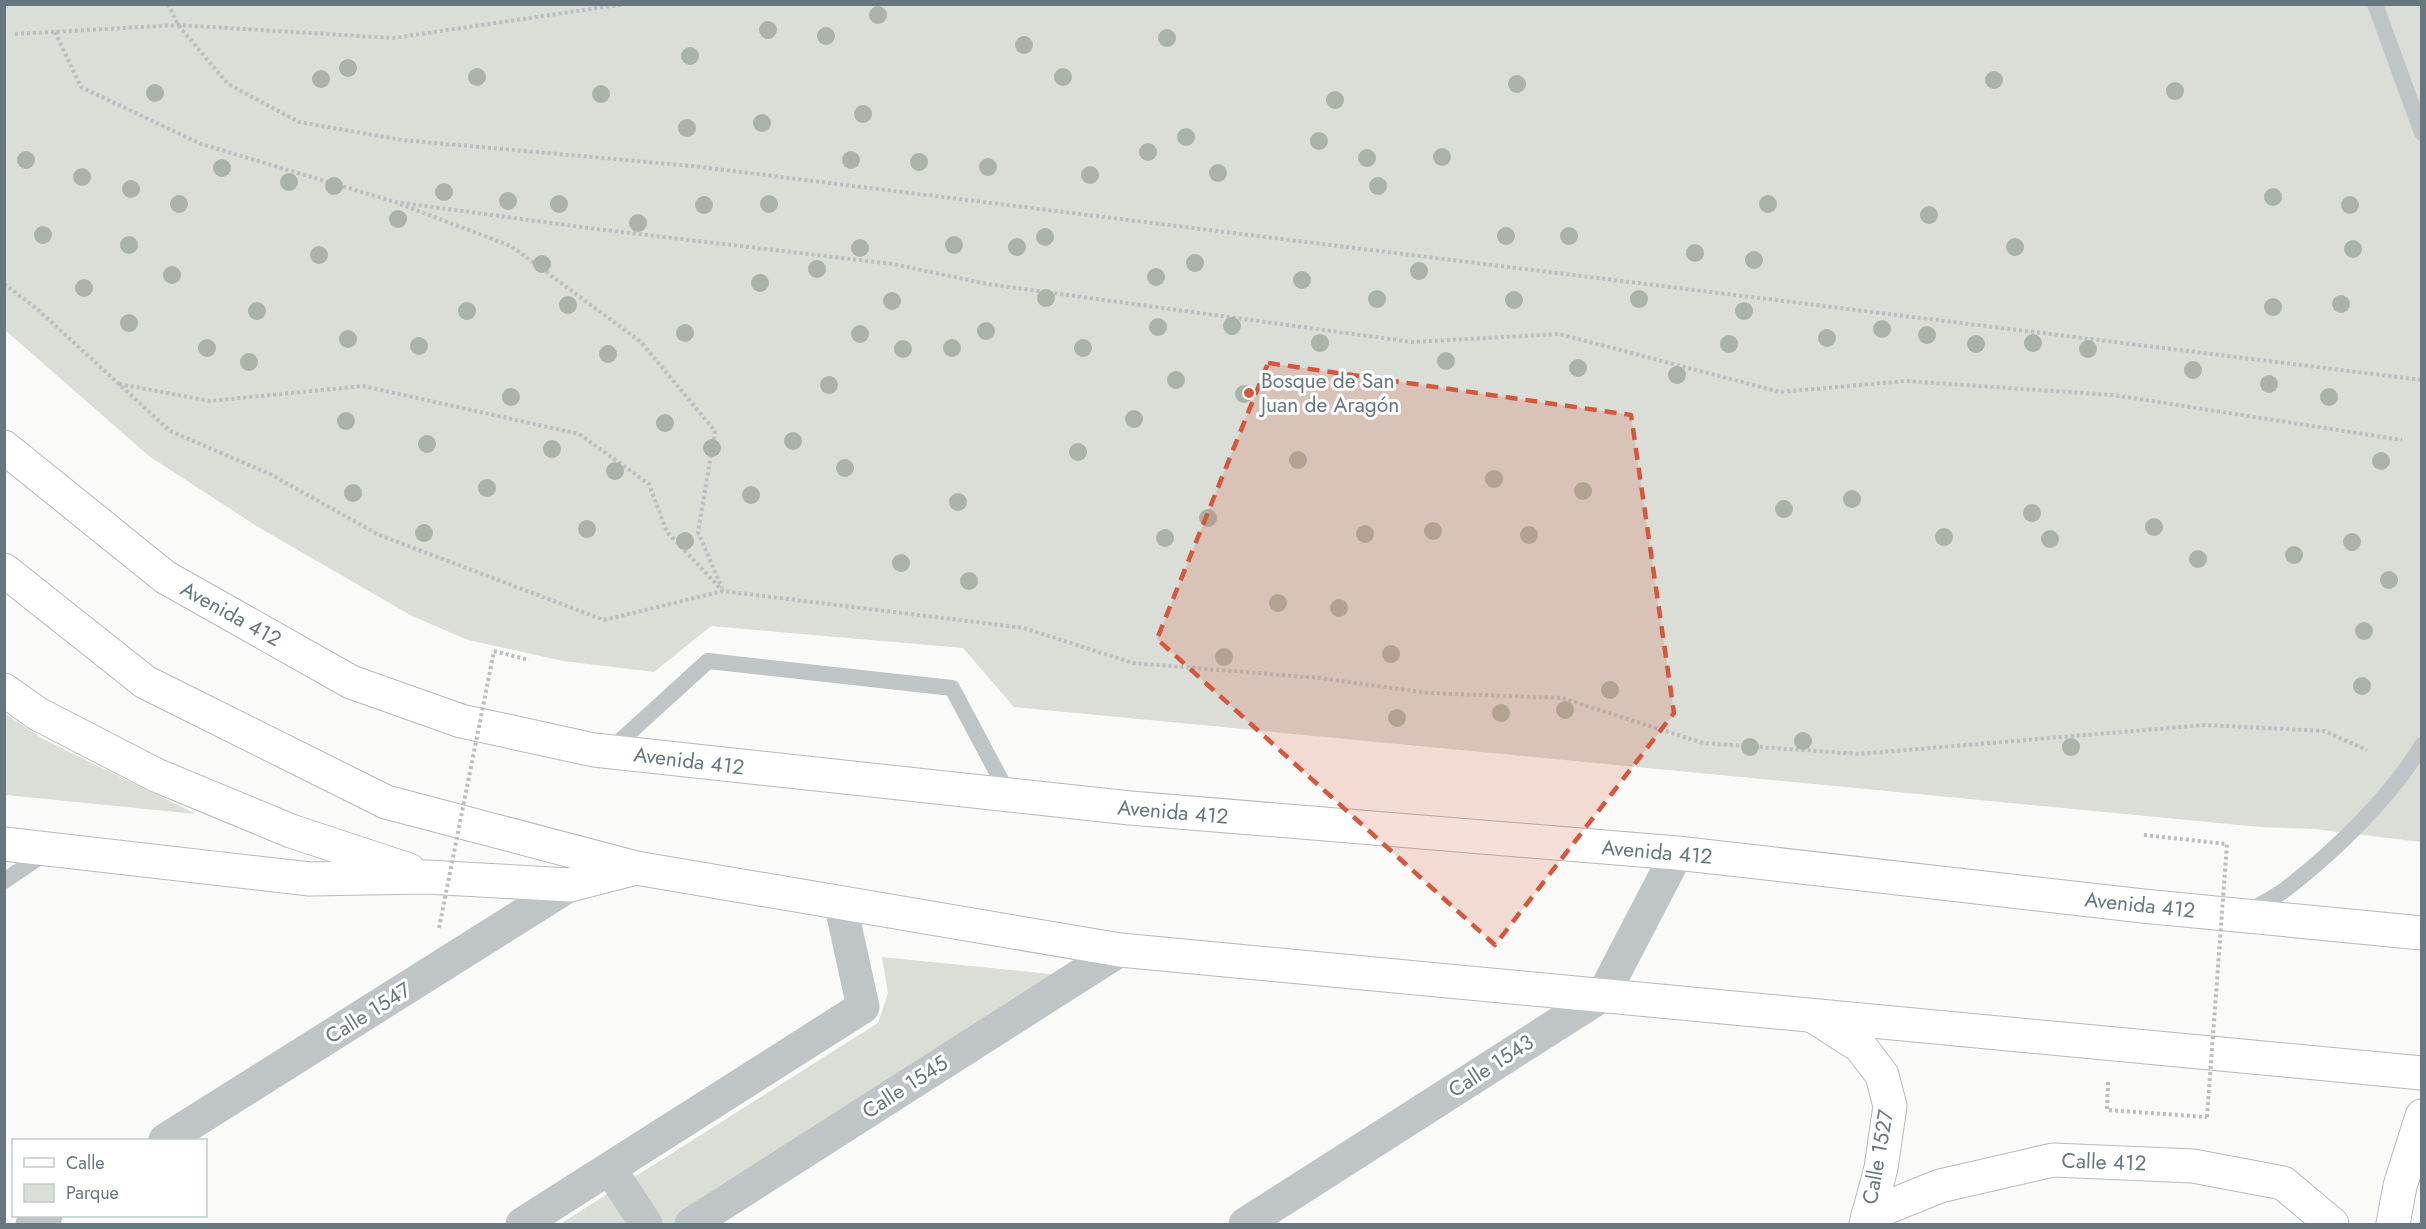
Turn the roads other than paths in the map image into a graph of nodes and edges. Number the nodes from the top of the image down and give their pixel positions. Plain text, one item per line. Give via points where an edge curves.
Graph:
1 (2376, 4) edge
2 (2421, 133) edge
3 (4, 447) edge
4 (4, 570) edge
5 (4, 690) edge
6 (2421, 745) edge
7 (608, 752) junction
8 (1010, 796) junction
9 (4, 844) edge
10 (50, 849) junction
11 (1677, 853) junction
12 (636, 868) junction
13 (427, 877) junction
14 (4, 881) edge
15 (570, 885) junction
16 (840, 902) junction
17 (2242, 915) junction
18 (2421, 933) edge
19 (1120, 950) junction
20 (1603, 995) junction
21 (1813, 1016) junction
22 (2421, 1073) edge
23 (2421, 1116) edge
24 (167, 1139) edge
25 (610, 1169) junction
26 (1867, 1220) edge
27 (522, 1224) edge
28 (646, 1224) edge
29 (691, 1224) edge
30 (1245, 1224) edge
31 (2332, 1224) edge
32 (2393, 1224) edge

1 - 2 lane
3 - 7 main road, Avenida 412 via 165,577 351,682 461,721
4 - 12 main road via 145,682 386,801
5 - 13 main road via 38,714 156,775 291,831
6 - 17 lane via 2386,794 2338,843 2284,890
7 - 8 main road, Avenida 412
7 - 8 lane via 708,661 952,688
8 - 11 main road, Avenida 412
9 - 10 main road
10 - 13 main road via 310,879
10 - 14 lane
11 - 17 main road, Avenida 412
11 - 20 street, Calle 1543
12 - 15 main road
12 - 16 main road
13 - 15 main road
15 - 24 street, Calle 1547
16 - 19 main road
16 - 25 street via 863,1007
17 - 18 main road, Avenida 412
19 - 20 main road
19 - 29 street, Calle 1545
20 - 21 main road
20 - 30 street, Calle 1543
21 - 22 main road
21 - 26 main road, Calle 1527 via 1860,1046 1882,1075 1890,1106 1881,1168
23 - 32 main road
25 - 27 street
25 - 28 street
26 - 31 main road, Calle 412 via 1940,1186 2053,1160 2193,1166 2283,1183

